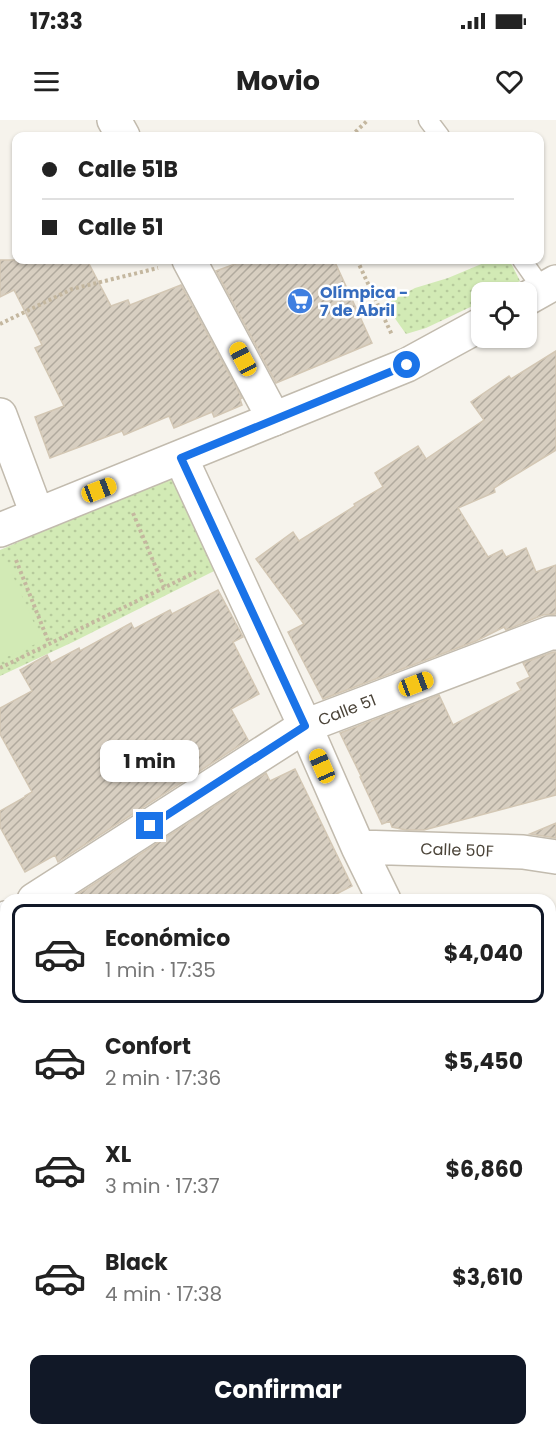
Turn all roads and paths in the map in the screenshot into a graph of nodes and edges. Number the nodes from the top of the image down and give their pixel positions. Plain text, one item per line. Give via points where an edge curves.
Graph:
1 (368, 120) edge
2 (355, 132) edge
3 (173, 264) edge
4 (191, 264) edge
5 (359, 264) edge
6 (525, 264) edge
7 (542, 290) edge
8 (0, 324) edge
9 (471, 330) edge
10 (407, 365) junction
11 (0, 415) edge
12 (274, 419) junction
13 (181, 458) junction
14 (120, 482) junction
15 (37, 514) junction
16 (1, 530) edge
17 (227, 556) junction
18 (164, 587) junction
19 (556, 633) edge
20 (49, 643) junction
21 (0, 668) edge
22 (305, 726) junction
23 (358, 847) junction
24 (556, 857) edge
25 (43, 894) edge
26 (381, 894) edge

1 - 2 path
3 - 8 path via 72,289
4 - 12 street
5 - 10 path
6 - 7 lane
9 - 10 street
10 - 12 street
11 - 15 street
12 - 13 street
13 - 14 street
13 - 17 street
14 - 15 street
14 - 18 path
15 - 16 street
16 - 20 path
17 - 18 path
17 - 22 street
18 - 20 path
19 - 22 street, Calle 51
20 - 21 path
22 - 23 street
22 - 25 street, Calle 51
23 - 24 street, Calle 50F via 523,852
23 - 26 street

